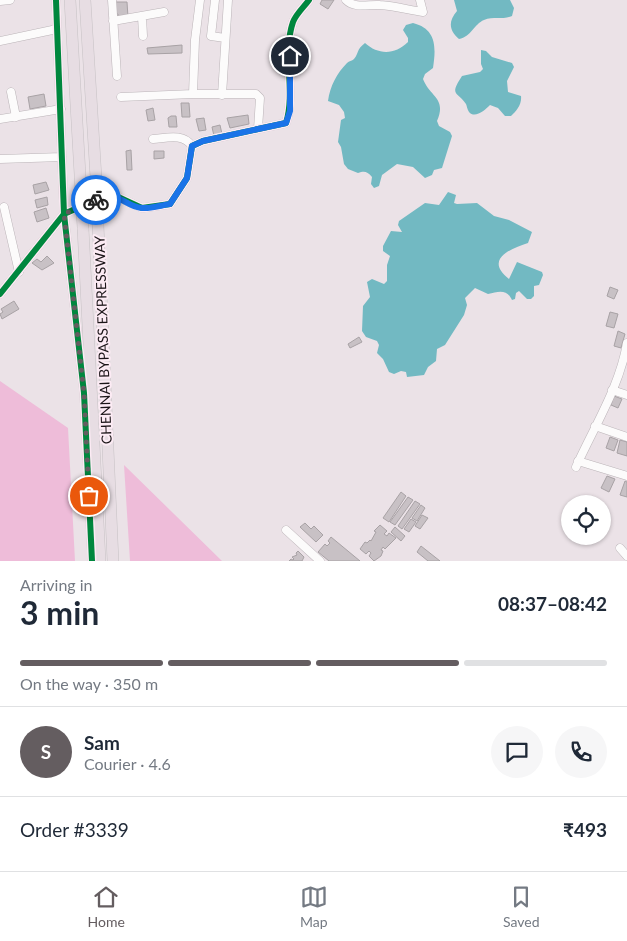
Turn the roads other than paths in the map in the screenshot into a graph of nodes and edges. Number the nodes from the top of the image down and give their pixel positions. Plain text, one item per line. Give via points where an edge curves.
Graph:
1 (10, 0) edge
2 (56, 0) edge
3 (70, 0) edge
4 (85, 0) edge
5 (112, 0) edge
6 (200, 0) edge
7 (215, 0) edge
8 (228, 0) edge
9 (309, 0) edge
10 (346, 0) edge
11 (420, 0) edge
12 (0, 1) edge
13 (164, 12) dead end
14 (142, 16) junction
15 (113, 21) junction
16 (58, 29) junction
17 (143, 36) dead end
18 (225, 38) junction
19 (0, 41) edge
20 (117, 76) dead end
21 (10, 92) dead end
22 (193, 94) junction
23 (222, 95) junction
24 (121, 97) dead end
25 (60, 109) junction
26 (16, 117) junction
27 (0, 119) edge
28 (258, 129) junction
29 (153, 139) dead end
30 (192, 146) junction
31 (62, 157) junction
32 (0, 160) edge
33 (4, 207) dead end
34 (64, 214) junction
35 (19, 272) junction
36 (0, 294) edge
37 (627, 343) edge
38 (627, 354) edge
39 (612, 390) junction
40 (87, 394) junction
41 (627, 395) edge
42 (595, 426) junction
43 (627, 437) edge
44 (90, 439) junction
45 (627, 476) edge
46 (286, 530) dead end
47 (620, 548) dead end
48 (627, 556) edge
49 (92, 561) edge
50 (100, 561) edge
51 (113, 561) edge
52 (320, 561) edge

1 - 12 street
2 - 16 street
3 - 40 highway, CHENNAI BYPASS EXPRESSWAY, bridge via 83,228
4 - 51 highway, CHENNAI BYPASS EXPRESSWAY, bridge
5 - 15 street
6 - 22 street
7 - 18 street via 211,36
8 - 18 street
9 - 28 street via 294,20 290,37 290,111 286,123
10 - 11 street via 365,6 380,5 423,12
13 - 14 street
14 - 15 street
14 - 17 street
15 - 20 street
16 - 19 street
16 - 25 street
18 - 23 street
21 - 26 street
22 - 23 street
22 - 24 street
23 - 28 street via 258,96
25 - 26 street
25 - 31 street
26 - 27 street
28 - 30 street
29 - 30 street via 183,138
30 - 34 street via 187,178 170,204 142,208 116,196 102,198
31 - 32 street
31 - 34 street
33 - 35 street
34 - 35 street
34 - 40 street
35 - 36 street
37 - 38 street
38 - 39 street
39 - 41 street
39 - 42 street
40 - 44 highway, CHENNAI BYPASS EXPRESSWAY
42 - 43 street
42 - 45 street via 577,464
44 - 49 street
44 - 50 highway, CHENNAI BYPASS EXPRESSWAY
46 - 52 street
47 - 48 street

